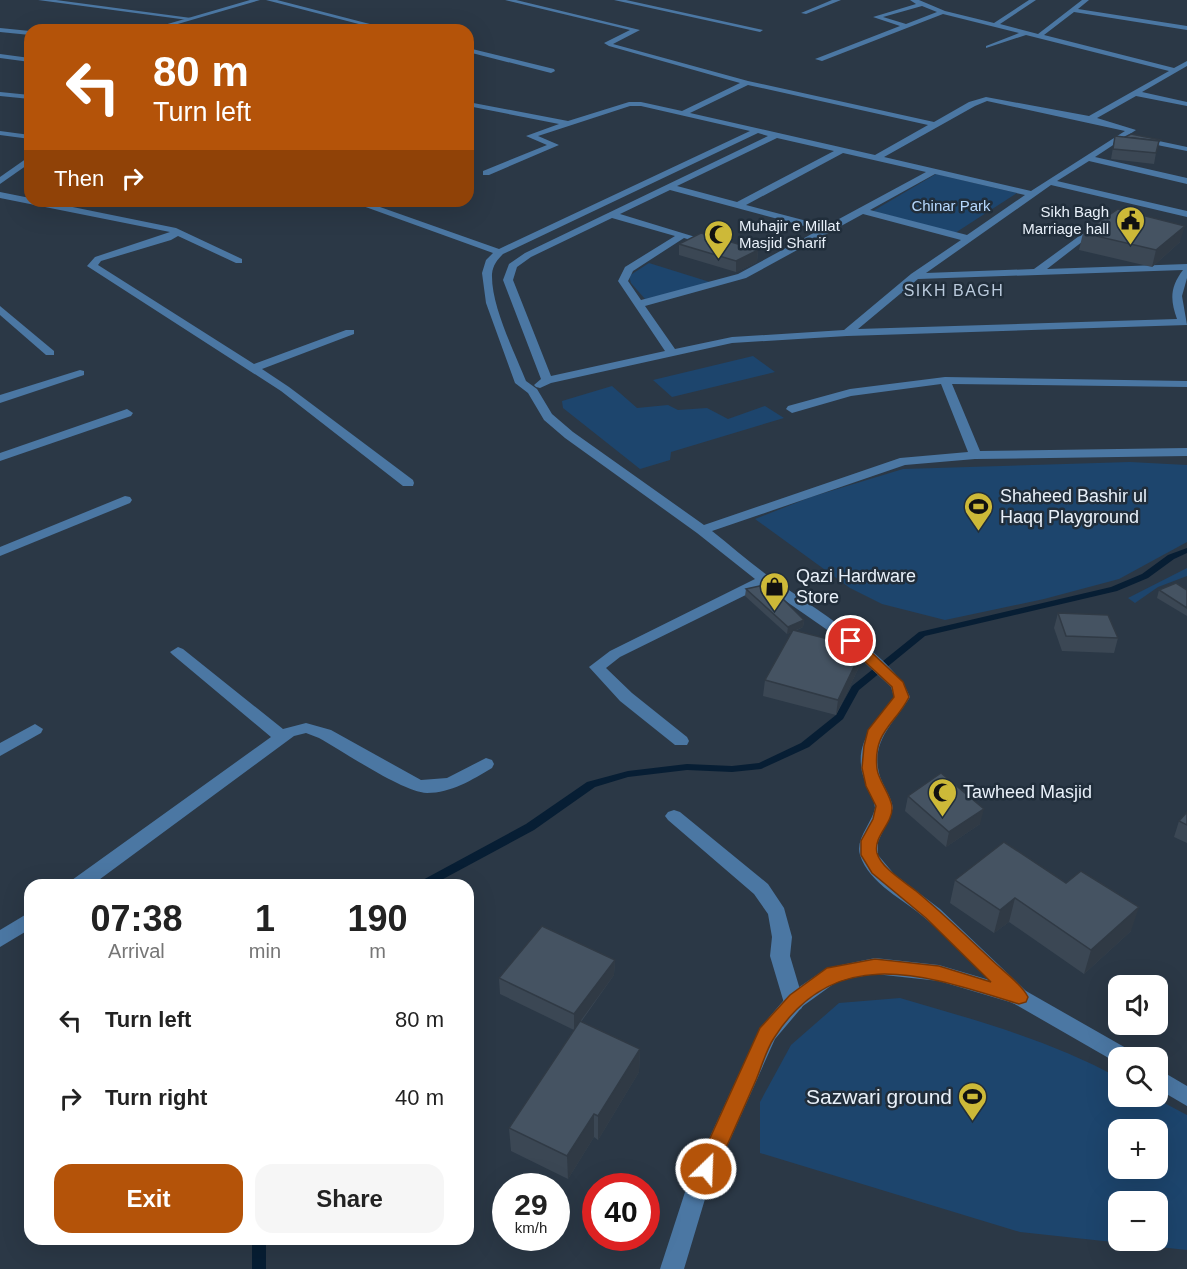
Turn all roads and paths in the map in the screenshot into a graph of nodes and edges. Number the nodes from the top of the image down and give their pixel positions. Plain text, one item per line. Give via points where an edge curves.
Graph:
1 (41, 0) edge
2 (257, 0) edge
3 (269, 0) edge
4 (508, 0) edge
5 (617, 0) edge
6 (838, 0) edge
7 (913, 0) edge
8 (1033, 0) edge
9 (1086, 0) edge
10 (922, 4) junction
11 (1072, 10) junction
12 (943, 12) junction
13 (804, 13) dead end
14 (188, 18) junction
15 (169, 24) edge
16 (366, 24) edge
17 (994, 25) junction
18 (906, 26) junction
19 (1187, 28) edge
20 (0, 30) edge
21 (760, 30) dead end
22 (24, 32) edge
23 (1027, 32) junction
24 (1040, 35) junction
25 (988, 47) dead end
26 (474, 52) edge
27 (0, 56) edge
28 (24, 59) edge
29 (819, 59) dead end
30 (1187, 63) edge
31 (1175, 70) junction
32 (551, 71) dead end
33 (747, 83) junction
34 (1135, 93) junction
35 (0, 94) edge
36 (24, 96) edge
37 (1187, 104) edge
38 (474, 105) edge
39 (684, 113) junction
40 (1090, 118) junction
41 (566, 123) junction
42 (933, 124) junction
43 (757, 131) junction
44 (0, 133) edge
45 (1129, 133) junction
46 (776, 135) junction
47 (24, 136) edge
48 (1187, 142) edge
49 (1187, 149) edge
50 (842, 150) junction
51 (876, 158) junction
52 (1086, 158) junction
53 (24, 163) edge
54 (933, 171) junction
55 (486, 173) dead end
56 (1187, 180) edge
57 (0, 181) edge
58 (1050, 182) junction
59 (669, 187) junction
60 (1033, 194) junction
61 (0, 195) edge
62 (24, 200) edge
63 (1130, 201) junction
64 (739, 205) junction
65 (57, 207) edge
66 (371, 207) edge
67 (1120, 208) edge
68 (863, 211) junction
69 (613, 214) junction
70 (1187, 214) edge
71 (1101, 223) edge
72 (830, 230) junction
73 (177, 232) junction
74 (683, 235) junction
75 (970, 239) junction
76 (717, 245) edge
77 (500, 252) junction
78 (751, 255) edge
79 (238, 261) dead end
80 (773, 261) junction
81 (1187, 269) edge
82 (1035, 273) junction
83 (915, 276) junction
84 (639, 304) junction
85 (0, 309) edge
86 (1185, 322) edge
87 (350, 332) dead end
88 (847, 333) junction
89 (50, 353) dead end
90 (672, 354) junction
91 (255, 368) junction
92 (80, 373) dead end
93 (546, 380) junction
94 (945, 380) junction
95 (1187, 384) edge
96 (533, 391) junction
97 (0, 399) edge
98 (792, 409) dead end
99 (126, 413) dead end
100 (1187, 452) edge
101 (975, 455) junction
102 (0, 457) edge
103 (408, 483) dead end
104 (125, 500) dead end
105 (702, 530) junction
106 (0, 552) edge
107 (765, 580) junction
108 (178, 652) dead end
109 (35, 729) dead end
110 (281, 736) junction
111 (681, 741) dead end
112 (0, 750) edge
113 (486, 764) dead end
114 (674, 816) dead end
115 (87, 879) edge
116 (24, 923) edge
117 (0, 940) edge
118 (1019, 997) junction
119 (794, 1003) junction
120 (1108, 1048) edge
121 (1168, 1085) edge
122 (1187, 1097) edge
123 (672, 1269) edge

1 - 14 street
2 - 14 street
3 - 16 street
4 - 33 street via 633,27 637,30 608,43
5 - 21 street
6 - 13 street
7 - 10 street
8 - 17 street
9 - 11 street
10 - 12 street
10 - 18 street via 876,17
11 - 19 street
11 - 24 street
12 - 17 street
12 - 18 street
14 - 15 street
17 - 23 street
18 - 29 street
20 - 22 street
23 - 24 street
23 - 25 street
24 - 31 street
26 - 32 street
27 - 28 street
30 - 31 street
31 - 34 street
33 - 39 street
33 - 42 street
34 - 37 street
34 - 40 street
35 - 36 street
38 - 41 street
39 - 41 street via 629,104
39 - 43 street
40 - 42 street via 987,99
40 - 45 street
41 - 55 street via 530,136 553,146
42 - 51 street
43 - 46 street
43 - 77 street
44 - 47 street
45 - 48 street
45 - 49 street
45 - 52 street
46 - 50 street
46 - 59 street
50 - 51 street
50 - 64 street
51 - 54 street
52 - 56 street
52 - 58 street
53 - 57 street
54 - 60 street
54 - 68 street
58 - 60 street
58 - 63 street
59 - 64 street
59 - 69 street
60 - 75 street
61 - 62 street
63 - 67 street
63 - 70 street
64 - 72 street
65 - 73 street
66 - 77 street
68 - 72 street
68 - 75 street
69 - 74 street
69 - 93 street via 528,255 513,267 508,280
71 - 82 street
72 - 80 street
73 - 79 street
73 - 91 street via 98,259 92,266
74 - 76 street
74 - 84 street via 624,275 623,280
75 - 83 street
77 - 96 street via 491,260 486,273 491,303 520,382
78 - 80 street
80 - 84 street via 718,285
81 - 82 street
81 - 86 street via 1174,296
82 - 83 street
83 - 88 street
84 - 90 street
85 - 89 street
86 - 88 street
87 - 91 street
88 - 90 street via 732,340
90 - 93 street
91 - 103 street
92 - 97 street
93 - 96 street
94 - 95 street
94 - 98 street via 850,393
94 - 101 street
96 - 105 street via 548,417 569,435
99 - 102 street
100 - 101 street
101 - 105 street via 904,461
104 - 106 street
105 - 107 street
107 - 111 street via 615,654 597,668
107 - 118 street via 841,633 898,685 902,697 875,730 872,746 869,768 884,806 869,841 869,855 878,868
108 - 110 street
109 - 112 street
110 - 113 street via 306,728 325,734 418,786 449,786
110 - 115 street
114 - 119 street via 761,889 777,913 782,937 780,956
116 - 117 street
118 - 119 street via 939,973 875,966 834,973
118 - 120 street
119 - 123 street via 767,1034 698,1189
121 - 122 street

